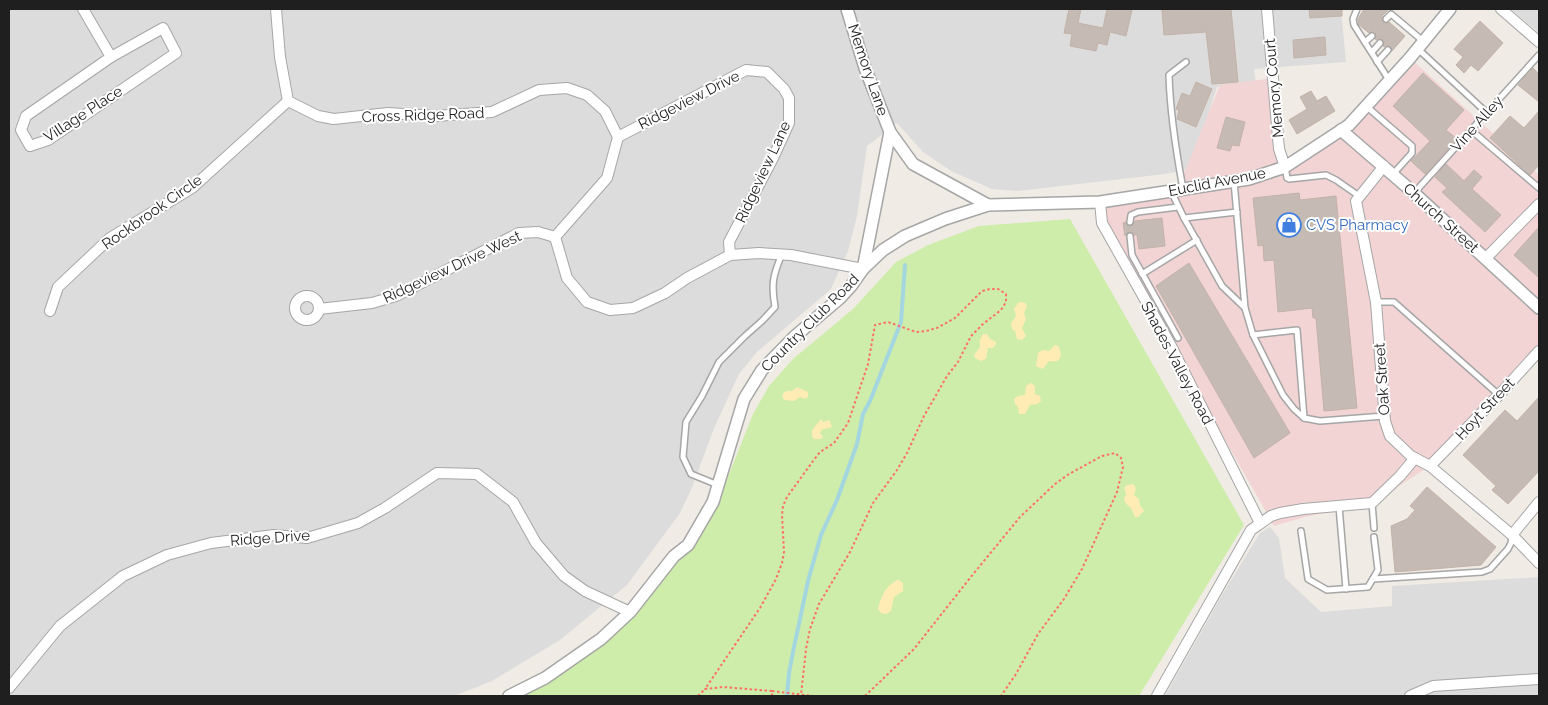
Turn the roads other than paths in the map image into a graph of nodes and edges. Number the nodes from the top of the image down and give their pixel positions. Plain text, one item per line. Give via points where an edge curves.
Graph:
1 (83, 9) edge
2 (276, 9) edge
3 (847, 9) edge
4 (1266, 9) edge
5 (1357, 9) edge
6 (1449, 9) edge
7 (1500, 9) edge
8 (1386, 20) dead end
9 (1400, 22) junction
10 (1394, 27) dead end
11 (1408, 28) junction
12 (1402, 34) dead end
13 (1372, 36) dead end
14 (1365, 42) junction
15 (1539, 42) edge
16 (1380, 43) dead end
17 (1421, 45) junction
18 (1388, 50) dead end
19 (1372, 52) junction
20 (1539, 55) edge
21 (111, 57) junction
22 (1186, 62) dead end
23 (1378, 62) junction
24 (1390, 81) junction
25 (784, 89) joint
26 (288, 101) junction
27 (1366, 106) junction
28 (1487, 112) junction
29 (1340, 130) junction
30 (1471, 130) junction
31 (890, 132) junction
32 (618, 137) junction
33 (1285, 167) junction
34 (1388, 170) junction
35 (1234, 181) junction
36 (1539, 188) edge
37 (1183, 189) junction
38 (1171, 191) junction
39 (1414, 193) junction
40 (1359, 196) junction
41 (1100, 202) junction
42 (1539, 204) edge
43 (988, 205) junction
44 (1178, 207) junction
45 (1237, 212) junction
46 (1184, 218) junction
47 (1130, 222) dead end
48 (1130, 236) dead end
49 (555, 237) junction
50 (1197, 240) junction
51 (782, 254) junction
52 (730, 255) junction
53 (1486, 258) junction
54 (863, 269) junction
55 (1142, 274) junction
56 (1376, 302) junction
57 (1244, 308) junction
58 (1539, 308) edge
59 (319, 309) dead end
60 (50, 311) dead end
61 (1184, 335) dead end
62 (1253, 336) junction
63 (1174, 341) junction
64 (1539, 350) edge
65 (1499, 395) junction
66 (1384, 416) junction
67 (1304, 418) junction
68 (1415, 458) junction
69 (1430, 466) junction
70 (718, 485) junction
71 (1539, 502) edge
72 (1372, 503) junction
73 (1340, 506) junction
74 (1260, 523) junction
75 (1374, 528) dead end
76 (1301, 531) dead end
77 (1512, 535) junction
78 (1374, 537) dead end
79 (1539, 563) edge
80 (1373, 579) junction
81 (1346, 589) junction
82 (630, 612) junction
83 (1539, 679) edge
84 (9, 688) edge
85 (508, 696) edge
86 (1157, 696) edge
87 (1410, 696) edge

1 - 21 street
2 - 26 street
3 - 31 street, Memory Lane
4 - 33 street, Memory Court via 1280,149
5 - 14 lane via 1354,25
6 - 17 street, Euclid Avenue
7 - 15 street
8 - 9 lane via 1391,14
9 - 10 lane
9 - 11 lane
11 - 12 lane
11 - 17 lane
13 - 14 lane
14 - 19 lane
16 - 19 lane
17 - 24 street, Euclid Avenue
17 - 28 lane
18 - 23 lane
19 - 23 lane
20 - 28 lane, Vine Alley
21 - 21 street, Village Place via 26,116 20,130 30,146 48,140 176,53 163,28
22 - 37 lane via 1170,75 1170,106
23 - 24 lane
24 - 27 street, Euclid Avenue
25 - 32 street, Ridgeview Drive via 767,72 746,70
25 - 52 street, Ridgeview Lane via 789,98 789,123 729,242
26 - 32 street, Cross Ridge Road via 318,116 334,119 388,113 435,116 492,112 539,90 568,88 587,95 604,111
26 - 60 street, Rockbrook Circle via 192,188 110,238 58,287
27 - 29 street, Euclid Avenue
27 - 34 lane via 1412,146 1412,153
28 - 30 lane, Vine Alley
29 - 33 street, Euclid Avenue
29 - 34 street, Church Street
30 - 36 lane
30 - 39 lane, Vine Alley
31 - 43 street via 913,164
31 - 54 street, Country Club Road
32 - 49 street via 607,178
33 - 35 street, Euclid Avenue
33 - 40 lane via 1289,179 1326,175
34 - 39 street, Church Street
34 - 40 street
35 - 37 street, Euclid Avenue
35 - 45 lane
37 - 38 street, Euclid Avenue
38 - 41 street, Euclid Avenue
38 - 44 lane
39 - 53 street, Church Street
40 - 56 street, Oak Street via 1356,200
41 - 43 street, Country Club Road
41 - 63 street, Shades Valley Road via 1102,223
42 - 53 street
43 - 54 street, Country Club Road via 905,236 883,250
44 - 46 lane
44 - 47 lane via 1138,212 1131,215
45 - 46 lane
45 - 57 lane
46 - 50 lane
48 - 55 lane via 1132,255
49 - 52 street via 567,278 587,302 610,310 633,308
49 - 59 street, Ridgeview Drive West via 538,232 519,233 396,296 372,303
50 - 55 lane
50 - 57 lane via 1222,286
51 - 52 street
51 - 54 street
51 - 70 lane via 774,274 772,294 775,307 719,362 686,422 683,457 691,474
53 - 58 street, Church Street
54 - 70 street, Country Club Road via 840,298 794,337 762,370 744,399
55 - 63 lane
56 - 65 lane via 1394,302
56 - 66 street, Oak Street
57 - 62 lane
61 - 63 lane
62 - 67 lane via 1283,395
62 - 67 lane via 1297,330
63 - 74 street, Shades Valley Road
64 - 65 street, Hoyt Street
65 - 69 street, Hoyt Street
66 - 67 lane via 1320,421
66 - 68 street, Oak Street via 1390,436
68 - 69 street, Oak Street
68 - 72 street
69 - 77 street, Oak Street
70 - 82 street, Country Club Road via 713,502 688,545 674,556
71 - 77 street
72 - 73 street
72 - 75 lane
73 - 74 street via 1280,513
73 - 81 lane
74 - 86 street via 1251,530
76 - 81 lane via 1308,579 1327,590
77 - 79 street, Oak Street
77 - 80 lane via 1508,549 1490,569 1482,572
78 - 80 lane via 1378,570
80 - 81 lane via 1368,587
82 - 84 street, Ridge Drive via 585,591 564,576 536,543 513,502 477,474 437,473 358,523 307,538 274,535 211,544 167,554 123,576 60,626
82 - 85 street, Country Club Road via 601,639 544,678
83 - 87 street via 1433,686

